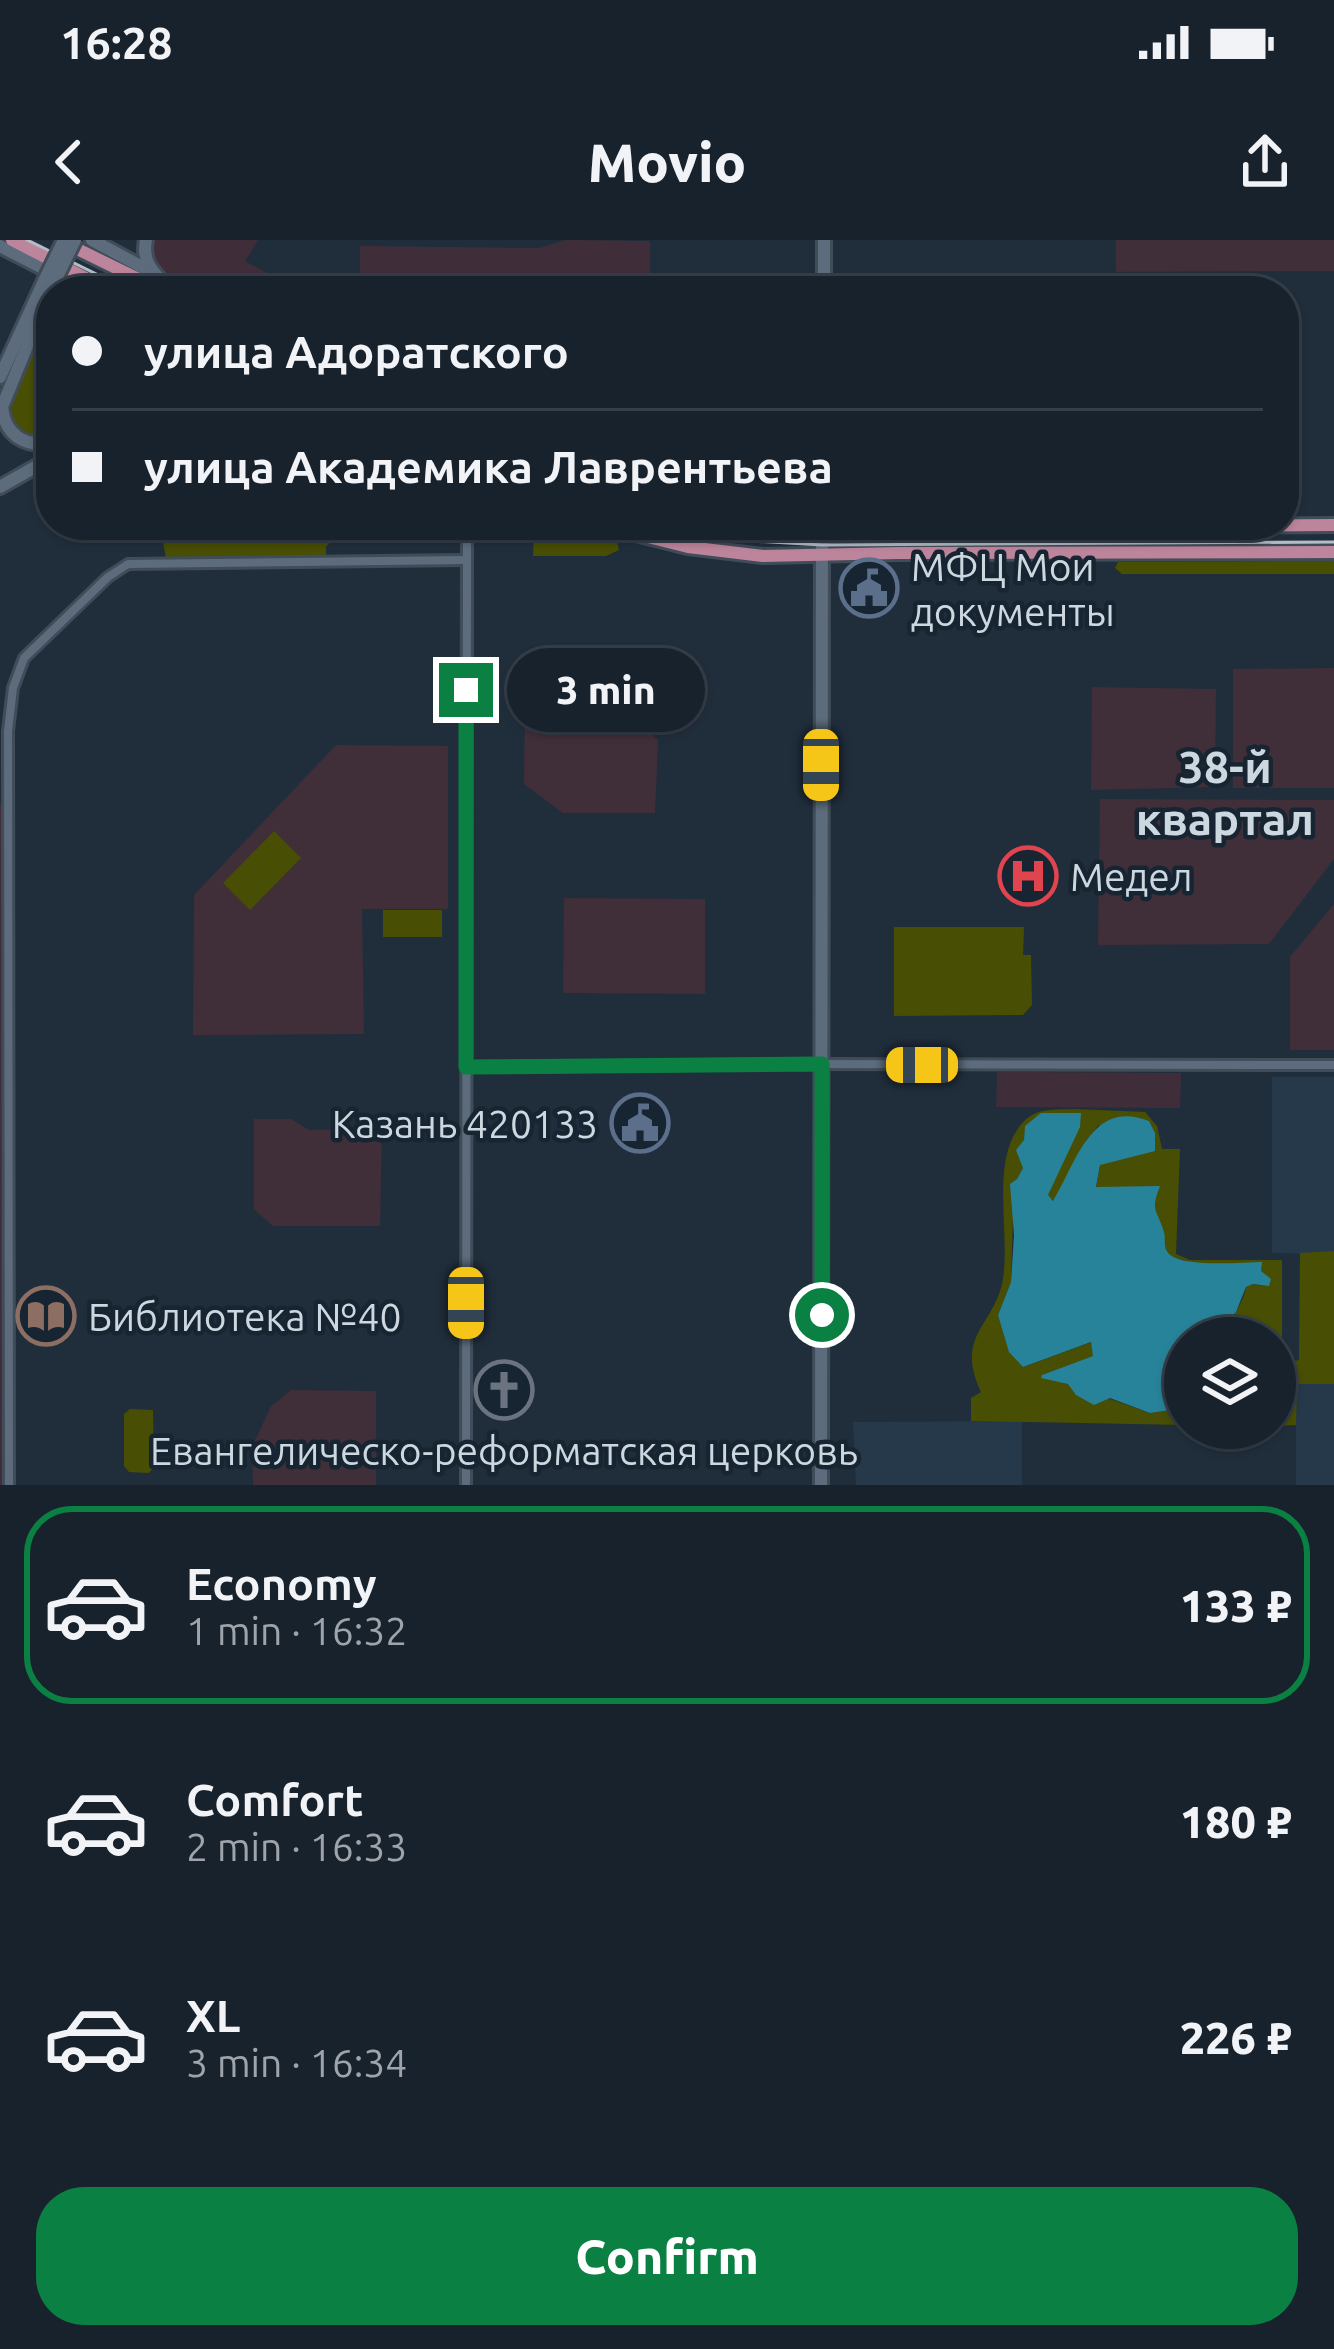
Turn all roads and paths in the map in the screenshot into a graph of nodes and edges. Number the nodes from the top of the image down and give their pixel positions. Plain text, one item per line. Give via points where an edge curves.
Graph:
1 (12, 240) edge
2 (62, 240) edge
3 (75, 240) edge
4 (146, 240) edge
5 (824, 240) edge
6 (97, 243) edge
7 (126, 244) dead end
8 (0, 246) edge
9 (155, 274) joint
10 (50, 276) edge
11 (52, 276) edge
12 (58, 276) edge
13 (82, 276) edge
14 (136, 276) edge
15 (824, 276) edge
16 (36, 306) edge
17 (36, 322) edge
18 (36, 324) edge
19 (1, 372) edge
20 (0, 396) edge
21 (36, 445) edge
22 (36, 467) edge
23 (0, 487) edge
24 (1299, 525) edge
25 (1334, 525) edge
26 (466, 540) edge
27 (658, 540) edge
28 (822, 540) edge
29 (1334, 553) edge
30 (822, 556) junction
31 (466, 560) junction
32 (4, 786) edge
33 (822, 1064) junction
34 (1334, 1065) edge
35 (466, 1067) junction
36 (9, 1485) edge
37 (466, 1485) edge
38 (820, 1485) edge

1 - 13 main road
2 - 10 street, bridge
2 - 14 main road
3 - 11 street, bridge
4 - 9 street
5 - 15 street
6 - 7 street via 114,250
6 - 9 street
8 - 12 street
16 - 19 street
17 - 20 street
18 - 21 street via 2,407 14,436
22 - 23 street
24 - 25 main road
26 - 31 street
27 - 30 main road
28 - 30 street
29 - 30 main road
30 - 33 street
31 - 32 street via 128,564 24,658
31 - 35 street
32 - 36 street
33 - 34 street
33 - 35 street
33 - 38 street
35 - 37 street

